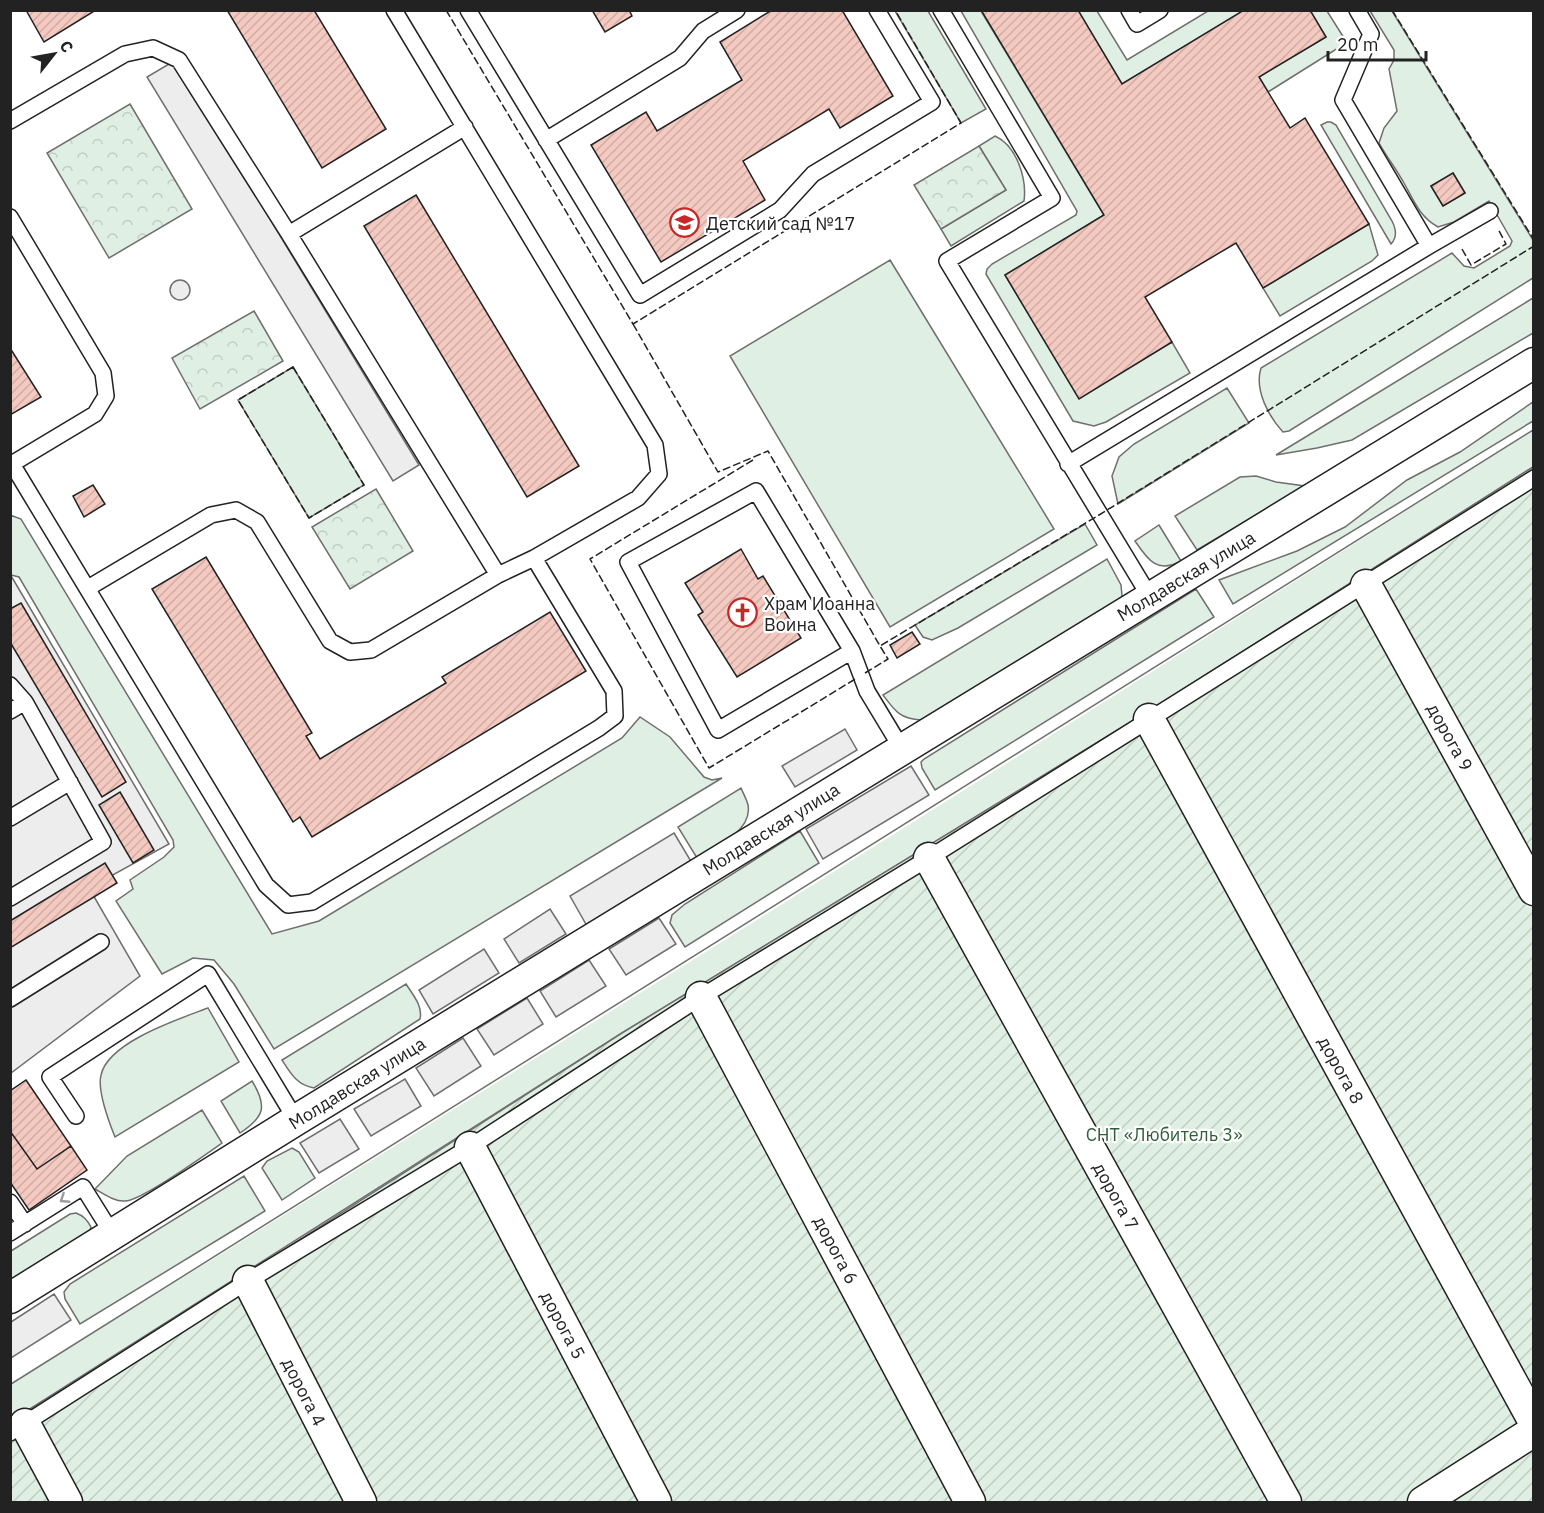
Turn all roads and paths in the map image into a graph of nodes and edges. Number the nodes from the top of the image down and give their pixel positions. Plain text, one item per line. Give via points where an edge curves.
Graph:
1 (394, 10) edge
2 (468, 10) edge
3 (737, 10) edge
4 (877, 10) edge
5 (941, 10) edge
6 (1129, 10) edge
7 (1160, 10) edge
8 (1357, 10) edge
9 (10, 122) edge
10 (465, 128) junction
11 (546, 140) junction
12 (1490, 211) dead end
13 (10, 217) edge
14 (289, 234) junction
15 (1429, 246) junction
16 (1533, 363) edge
17 (11, 464) edge
18 (1068, 464) junction
19 (1533, 478) edge
20 (534, 558) junction
21 (498, 575) junction
22 (1366, 585) junction
23 (88, 588) junction
24 (1150, 597) junction
25 (852, 651) junction
26 (10, 685) edge
27 (25, 702) junction
28 (10, 711) edge
29 (1149, 719) junction
30 (902, 749) junction
31 (70, 782) junction
32 (10, 818) edge
33 (929, 858) junction
34 (1533, 890) edge
35 (10, 898) edge
36 (101, 942) dead end
37 (701, 997) junction
38 (10, 999) edge
39 (76, 1116) dead end
40 (296, 1120) junction
41 (470, 1147) junction
42 (10, 1202) edge
43 (25, 1224) junction
44 (10, 1233) edge
45 (113, 1235) junction
46 (248, 1281) junction
47 (10, 1298) edge
48 (1533, 1422) edge
49 (18, 1429) edge
50 (1533, 1431) edge
51 (67, 1503) edge
52 (361, 1503) edge
53 (656, 1503) edge
54 (970, 1503) edge
55 (1286, 1503) edge
56 (1423, 1503) edge

1 - 10 lane
2 - 11 lane
3 - 11 lane via 703,31 680,58
4 - 11 lane via 932,102 813,174 780,210 640,295
5 - 18 lane via 1052,198 947,261
6 - 7 lane via 1137,24
8 - 15 lane via 1371,34 1343,100
9 - 14 lane via 125,54 153,48 179,60
10 - 14 lane
10 - 20 lane via 656,445 659,474 638,498
12 - 15 lane
13 - 17 lane via 103,373 106,396 95,414
14 - 21 lane
15 - 18 lane
16 - 24 street, Молдавская улица
17 - 23 lane
18 - 24 lane
19 - 22 lane
20 - 21 lane
20 - 23 lane via 615,691 615,716 312,902 288,905 266,885
21 - 23 lane via 371,650 351,652 330,640 257,522 236,510 211,515
22 - 29 lane
22 - 34 street, дорога 9
24 - 30 street, Молдавская улица
25 - 25 lane via 718,730 628,562 756,490
25 - 30 lane via 867,691
26 - 27 lane
27 - 28 lane
27 - 31 lane
29 - 33 lane
29 - 48 street, дорога 8
30 - 40 street, Молдавская улица
31 - 32 lane
31 - 35 lane via 104,842
33 - 37 lane
33 - 55 street, дорога 7
36 - 38 lane
37 - 41 lane
37 - 54 street, дорога 6
39 - 40 lane via 50,1077 208,974
40 - 45 street, Молдавская улица
41 - 46 lane
41 - 53 street, дорога 5
42 - 43 lane
43 - 44 lane
45 -> 43 lane via 83,1187
45 - 47 street, Молдавская улица
46 - 49 lane
46 - 52 street, дорога 4
49 - 51 street
50 - 56 street

